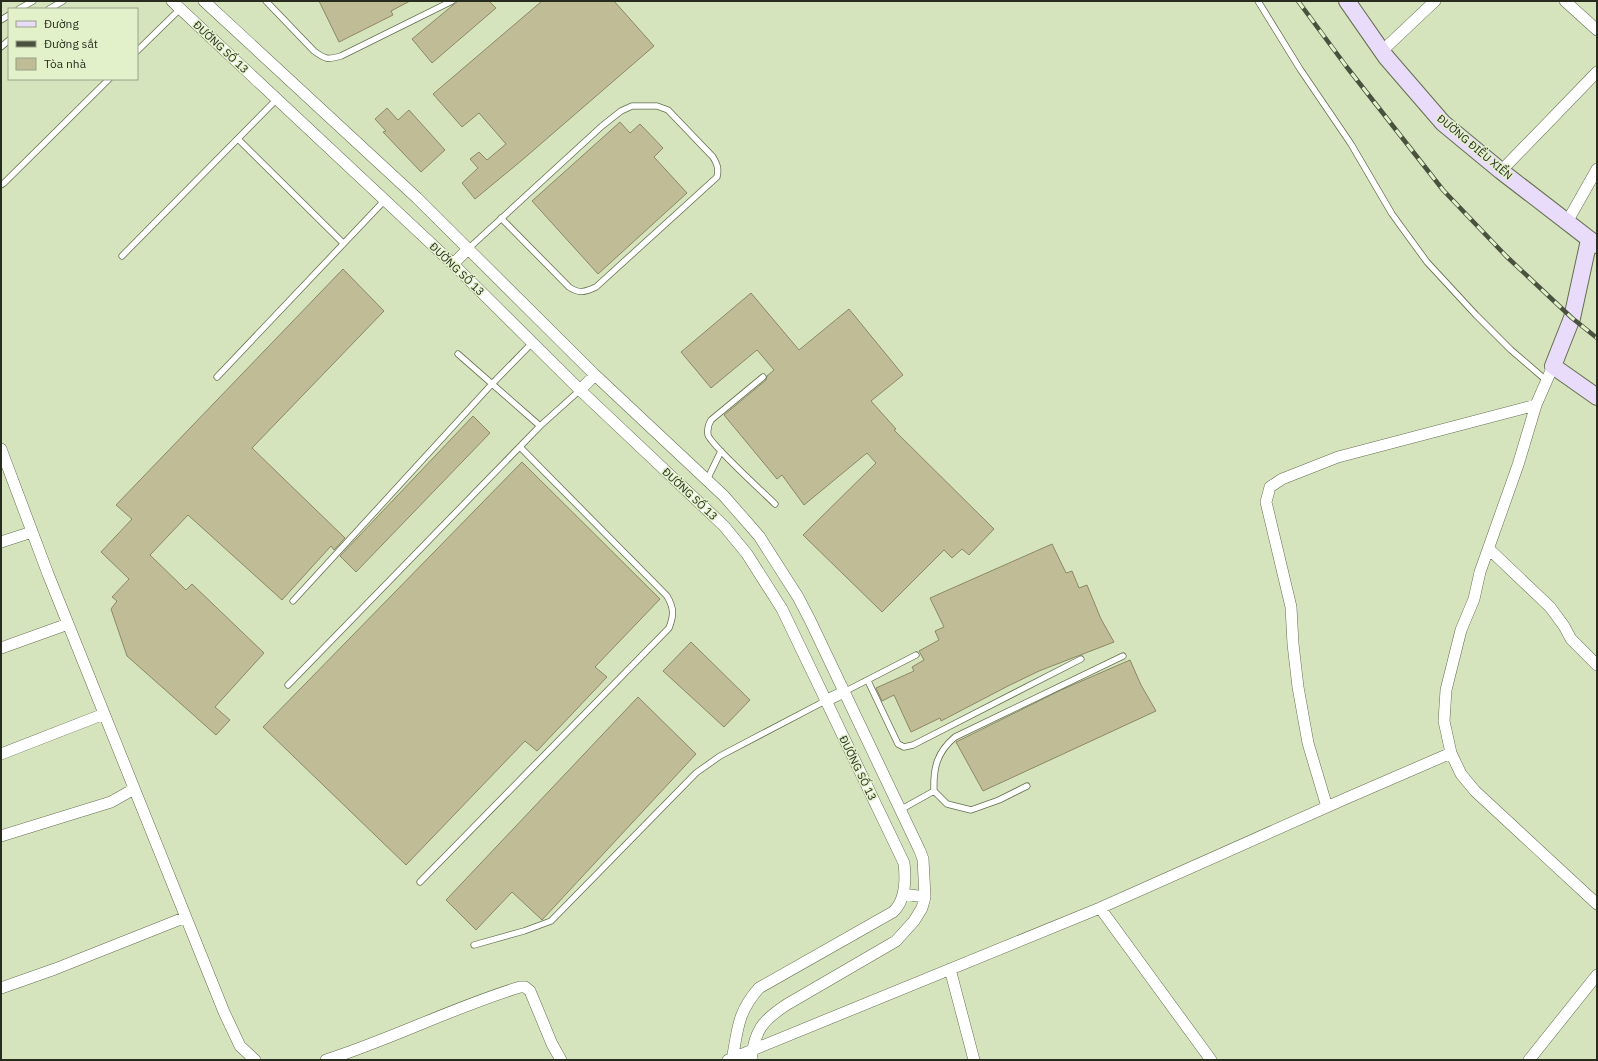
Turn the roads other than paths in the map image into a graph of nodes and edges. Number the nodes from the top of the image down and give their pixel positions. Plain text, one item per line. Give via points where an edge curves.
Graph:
1 (33, 1) edge
2 (63, 1) edge
3 (204, 1) edge
4 (266, 1) edge
5 (452, 1) edge
6 (1258, 1) edge
7 (1347, 1) edge
8 (1435, 1) edge
9 (1565, 1) edge
10 (179, 4) edge
11 (21, 8) edge
12 (52, 8) edge
13 (1597, 30) edge
14 (138, 50) edge
15 (1382, 51) junction
16 (1597, 72) edge
17 (108, 80) edge
18 (276, 100) junction
19 (238, 139) junction
20 (1597, 169) edge
21 (1501, 171) junction
22 (1, 185) edge
23 (384, 201) junction
24 (501, 218) junction
25 (1567, 222) junction
26 (1593, 242) edge
27 (343, 243) junction
28 (468, 249) junction
29 (122, 256) dead end
30 (452, 264) junction
31 (532, 344) junction
32 (458, 354) dead end
33 (1553, 366) junction
34 (595, 375) junction
35 (217, 377) dead end
36 (763, 377) dead end
37 (1547, 381) junction
38 (491, 385) junction
39 (580, 390) junction
40 (1597, 397) edge
41 (1536, 405) junction
42 (540, 426) junction
43 (520, 447) junction
44 (1, 449) edge
45 (721, 451) junction
46 (707, 480) junction
47 (775, 504) dead end
48 (32, 532) junction
49 (1, 542) edge
50 (1488, 549) junction
51 (293, 601) dead end
52 (68, 624) junction
53 (1, 648) edge
54 (916, 655) dead end
55 (1123, 656) dead end
56 (1080, 659) dead end
57 (1597, 665) edge
58 (868, 681) junction
59 (288, 685) dead end
60 (844, 692) junction
61 (825, 701) junction
62 (104, 714) junction
63 (1451, 753) junction
64 (1, 754) edge
65 (1027, 786) dead end
66 (134, 789) junction
67 (934, 791) junction
68 (1326, 807) junction
69 (900, 810) junction
70 (1, 836) edge
71 (420, 882) dead end
72 (903, 894) junction
73 (925, 897) junction
74 (1597, 904) edge
75 (1100, 908) junction
76 (186, 917) junction
77 (474, 945) dead end
78 (950, 969) junction
79 (1597, 975) edge
80 (1, 988) edge
81 (752, 1055) edge
82 (353, 1056) edge
83 (731, 1059) edge
84 (255, 1060) edge
85 (326, 1060) edge
86 (561, 1060) edge
87 (974, 1060) edge
88 (1210, 1060) edge
89 (1529, 1060) edge

1 - 11 lane
2 - 12 lane
3 - 28 street, ĐƯỜNG SỐ 13 via 417,198
4 - 5 lane via 314,51 330,59
6 - 37 lane via 1300,69 1352,144 1392,214 1427,262 1511,350
7 - 15 street, ĐƯỜNG ĐIỂU XIỂN
8 - 15 street
9 - 13 street
10 - 14 lane
10 - 18 street, ĐƯỜNG SỐ 13
15 - 21 street, ĐƯỜNG ĐIỂU XIỂN via 1443,122
16 - 21 street
17 - 22 lane
18 - 19 lane
18 - 23 street, ĐƯỜNG SỐ 13
19 - 27 lane
19 - 29 lane
20 - 25 street
21 - 25 street, ĐƯỜNG ĐIỂU XIỂN
23 - 27 lane
23 - 30 street, ĐƯỜNG SỐ 13
24 - 24 lane via 569,287 577,292 585,292 596,287 717,177 718,165 668,110 657,106 632,106 602,126
24 - 28 lane
25 - 26 street, ĐƯỜNG ĐIỂU XIỂN
26 - 33 street via 1572,318
27 - 35 lane
28 - 30 street
28 - 34 street, ĐƯỜNG SỐ 13
30 - 31 street, ĐƯỜNG SỐ 13
31 - 38 lane
31 - 39 street, ĐƯỜNG SỐ 13
32 - 38 lane
33 - 37 street
33 - 40 street
34 - 39 street
34 - 46 street, ĐƯỜNG SỐ 13
36 - 45 lane via 711,420 708,428 709,437
37 - 41 street
38 - 42 lane
38 - 51 lane
39 - 42 lane
39 - 61 street, ĐƯỜNG SỐ 13 via 724,526 747,554 782,610
41 - 50 street
41 - 68 street via 1338,457 1282,479 1270,487 1266,502 1291,607 1298,688 1308,743
42 - 43 lane
43 - 59 lane
43 - 71 lane via 667,596 673,607 673,617 668,628
44 - 48 street
45 - 46 lane
45 - 47 lane
46 - 60 street, ĐƯỜNG SỐ 13 via 759,536 810,620
48 - 49 street
48 - 52 street
50 - 57 street via 1550,607 1571,639
50 - 63 street via 1474,599 1461,630 1446,690 1444,721
52 - 53 street
52 - 62 street
54 - 58 lane
55 - 67 lane via 955,737 945,745 938,758 933,774
56 - 58 lane via 913,745 904,747 898,744
58 - 60 lane
60 - 61 street
60 - 69 street, ĐƯỜNG SỐ 13
61 - 72 street, ĐƯỜNG SỐ 13 via 904,863 906,880
61 - 77 lane via 720,756 696,773 551,921
62 - 64 street
62 - 66 street
63 - 68 street
63 - 74 street via 1461,774 1475,791
65 - 67 lane via 971,810 947,804
66 - 70 street via 111,802
66 - 76 street
67 - 69 lane
68 - 75 street
69 - 73 street, ĐƯỜNG SỐ 13 via 923,859
72 - 73 street
72 - 83 street, ĐƯỜNG SỐ 13 via 893,912 759,988 742,1012
73 - 81 street, ĐƯỜNG SỐ 13 via 914,921 896,941 770,1016 759,1029
75 - 78 street
75 - 88 street
76 - 80 street
76 - 84 street via 240,1046
78 - 81 street
78 - 87 street
79 - 89 street
81 - 83 street
82 - 85 street
82 - 86 street via 489,996 525,987 530,991

